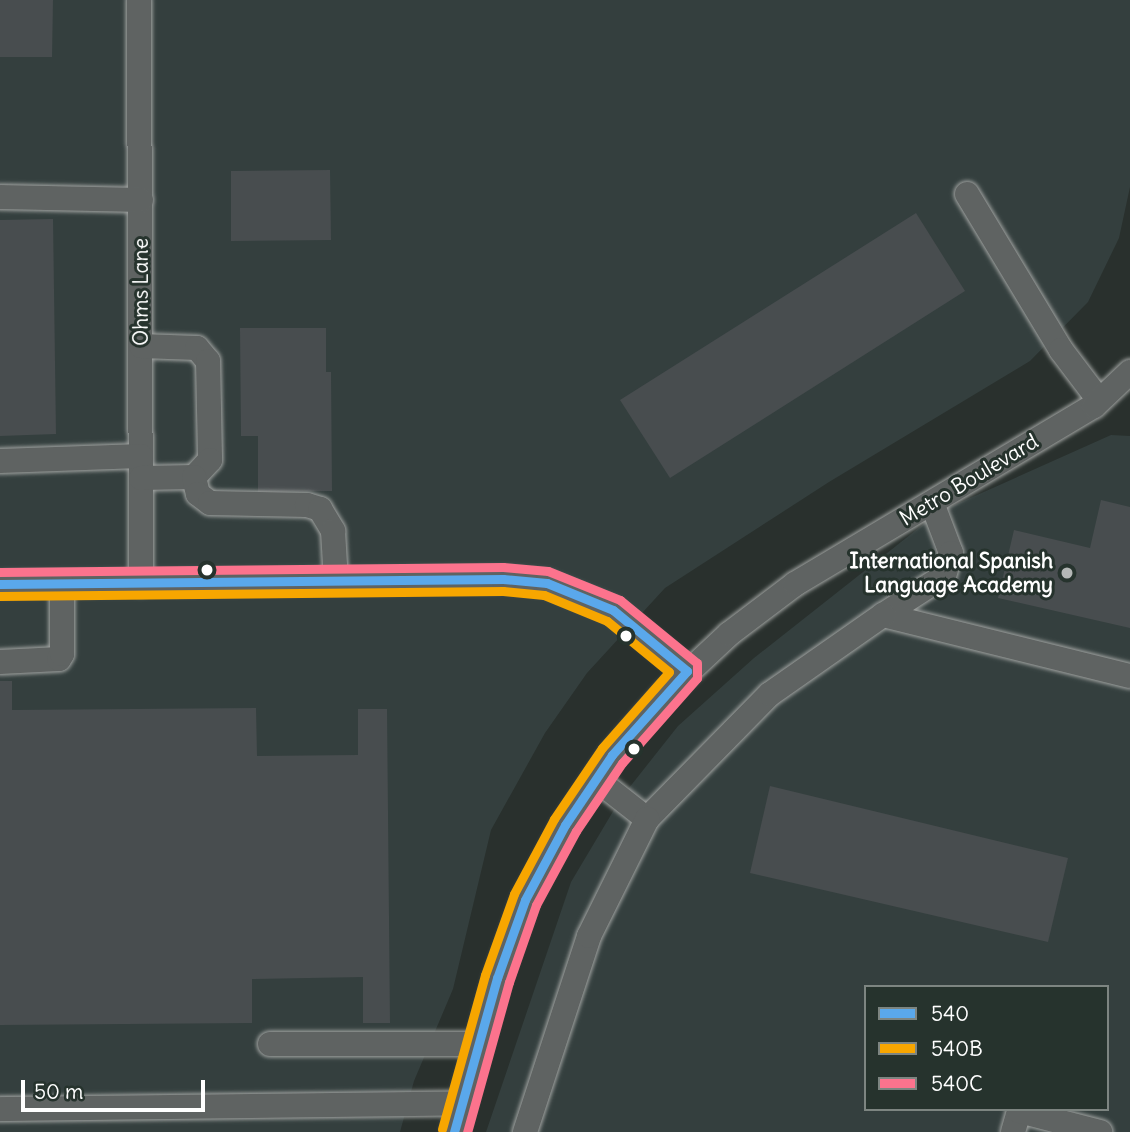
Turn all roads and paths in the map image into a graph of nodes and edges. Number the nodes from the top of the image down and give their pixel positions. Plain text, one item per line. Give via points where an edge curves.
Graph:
1 (138, 0) edge
2 (967, 194) dead end
3 (0, 197) edge
4 (141, 201) junction
5 (141, 346) junction
6 (1130, 372) edge
7 (1099, 400) junction
8 (0, 461) edge
9 (141, 467) junction
10 (194, 477) junction
11 (932, 502) junction
12 (337, 581) junction
13 (0, 584) edge
14 (62, 584) junction
15 (141, 584) junction
16 (883, 615) junction
17 (0, 662) edge
18 (687, 671) junction
19 (1130, 676) edge
20 (596, 779) junction
21 (648, 819) junction
22 (270, 1044) dead end
23 (478, 1044) junction
24 (462, 1103) junction
25 (0, 1109) edge
26 (454, 1132) edge
27 (525, 1132) edge
28 (1013, 1132) edge
29 (1101, 1132) edge

1 - 4 street, Ohms Lane
2 - 7 street via 1061,350
3 - 4 street
4 - 5 street, Ohms Lane
5 - 9 street, Ohms Lane
5 - 10 street via 197,348 208,362 210,460
6 - 7 street, Metro Boulevard
7 - 11 street, Metro Boulevard
8 - 9 street
9 - 10 street
9 - 15 street, Ohms Lane
10 - 12 street via 198,494 210,502 320,509 333,531
11 - 16 street via 951,553 944,576
11 - 18 street, Metro Boulevard via 795,584
12 - 15 street
12 - 18 street via 547,583 613,610
13 - 14 street
14 - 15 street
14 - 17 street via 62,654 58,659
16 - 19 street
16 - 21 street via 770,694
18 - 20 street, Metro Boulevard
20 - 21 street
20 - 23 street, Metro Boulevard via 526,900
21 - 27 street via 589,936
22 - 23 street
23 - 24 street, Metro Boulevard
24 - 25 street
24 - 26 street, Metro Boulevard
28 - 29 street via 1019,1111

